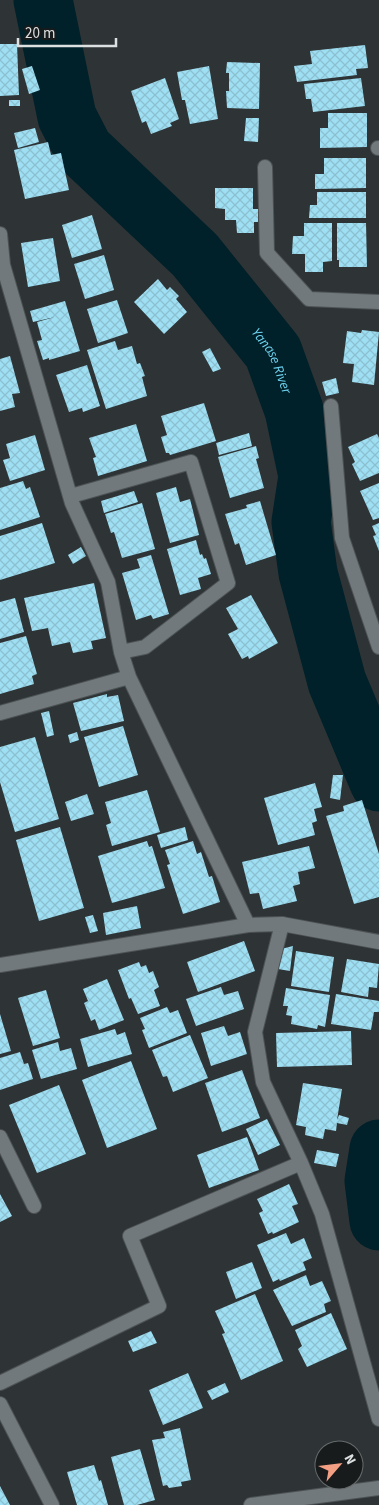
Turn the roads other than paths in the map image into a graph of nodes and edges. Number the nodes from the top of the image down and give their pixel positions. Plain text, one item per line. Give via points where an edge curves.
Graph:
1 (265, 167) dead end
2 (0, 234) edge
3 (379, 302) edge
4 (330, 406) dead end
5 (71, 496) junction
6 (379, 648) edge
7 (122, 652) junction
8 (129, 677) junction
9 (0, 712) edge
10 (282, 924) junction
11 (248, 925) junction
12 (379, 942) edge
13 (0, 965) edge
14 (0, 1137) edge
15 (301, 1163) junction
16 (34, 1206) dead end
17 (0, 1383) edge
18 (0, 1404) edge
19 (379, 1419) edge
20 (379, 1488) edge
21 (52, 1505) edge
22 (251, 1505) edge

1 - 3 street via 267,253 309,299
2 - 5 street via 3,265
4 - 6 street via 342,538
5 - 7 street via 108,582
5 - 7 street via 191,462 228,583 144,647
7 - 8 street
8 - 9 street
8 - 11 street
10 - 11 street
10 - 12 street
10 - 15 street via 255,1032 263,1082
11 - 13 street
14 - 16 street
15 - 17 street via 130,1236 159,1306
15 - 19 street via 322,1214
18 - 21 street
20 - 22 street

